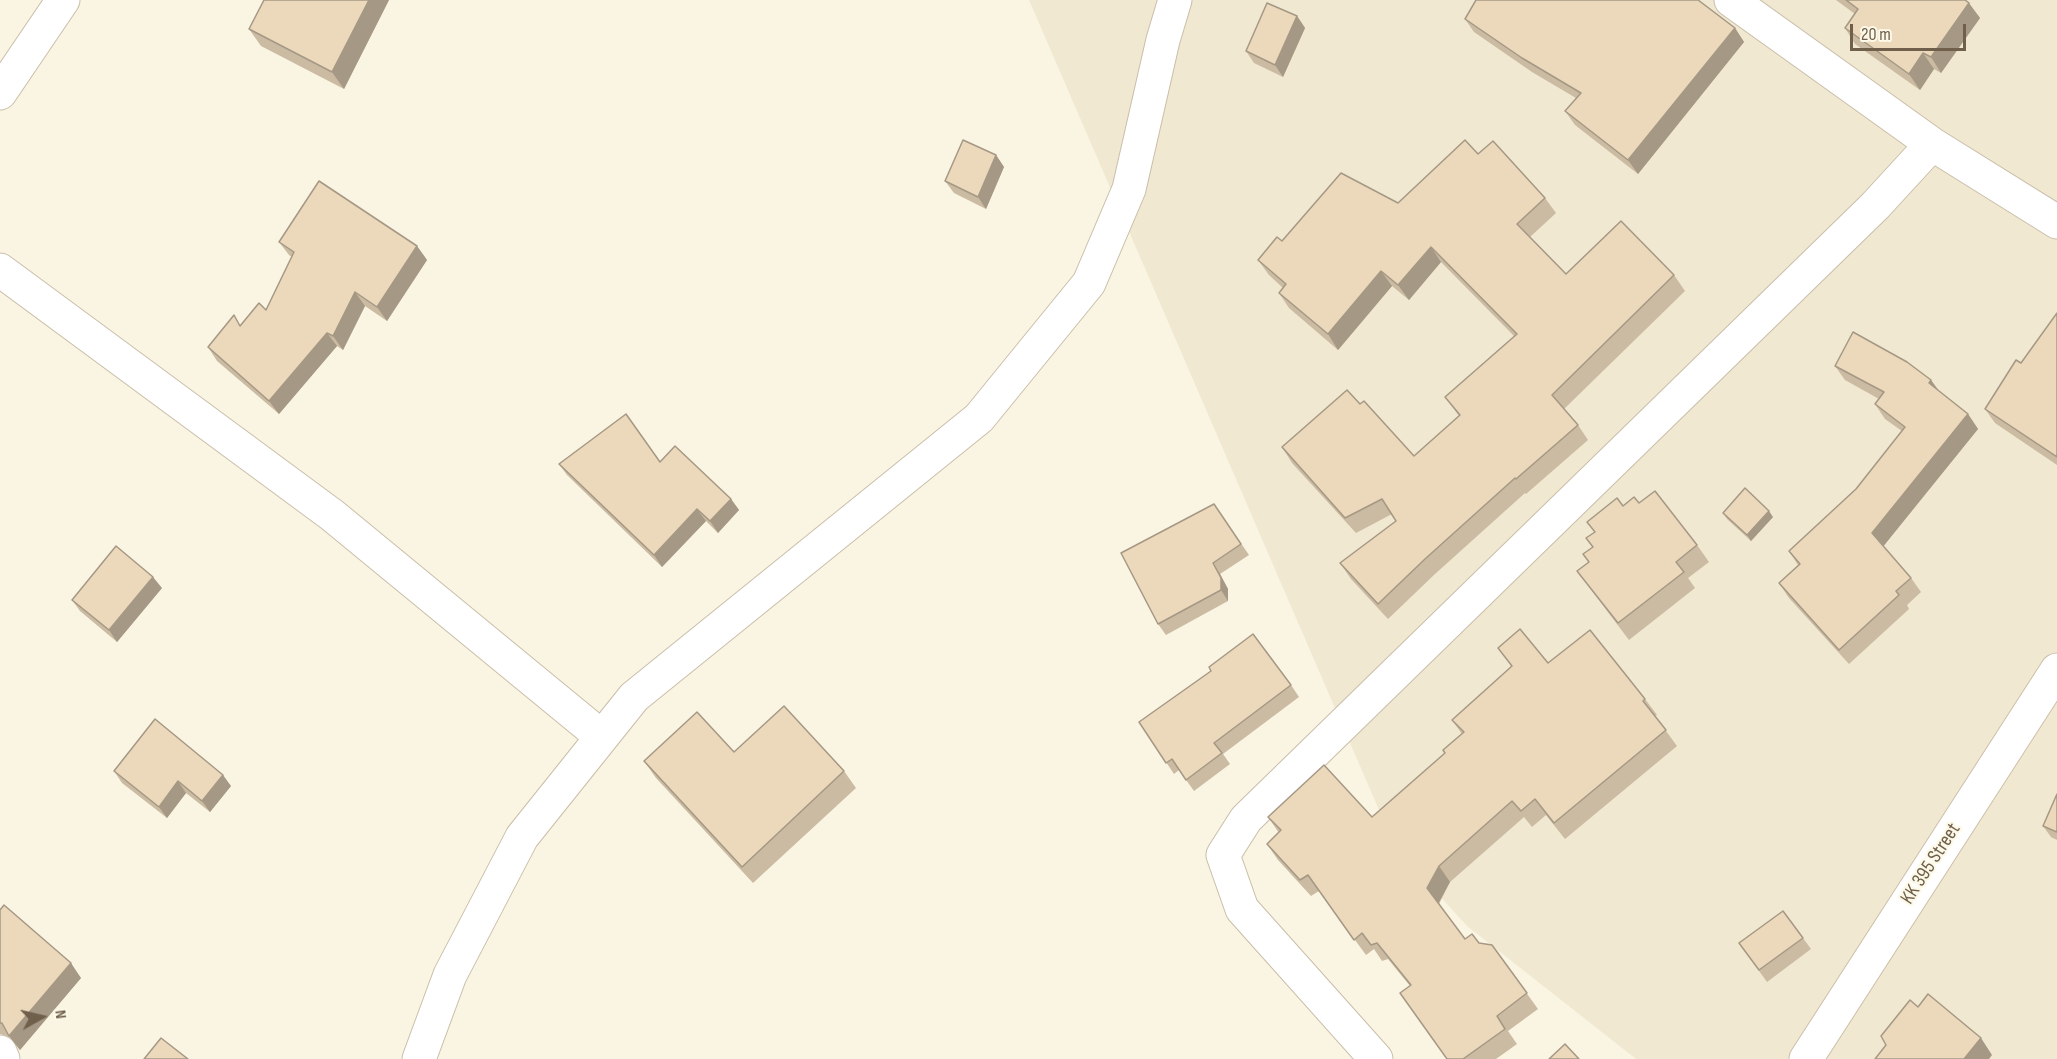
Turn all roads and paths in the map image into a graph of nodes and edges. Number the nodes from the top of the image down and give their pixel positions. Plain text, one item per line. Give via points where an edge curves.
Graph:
1 (63, 0) edge
2 (1175, 0) edge
3 (1731, 0) edge
4 (0, 93) edge
5 (1932, 144) junction
6 (2057, 222) edge
7 (0, 270) edge
8 (2057, 670) edge
9 (602, 737) junction
10 (0, 1052) edge
11 (3, 1059) edge
12 (419, 1059) edge
13 (1376, 1059) edge
14 (1806, 1059) edge

1 - 4 street
2 - 9 street via 1129,189 1089,283 979,418 634,697
3 - 5 street
5 - 6 street
5 - 13 street via 1875,206 1246,819 1223,855 1242,909
7 - 9 street via 332,515
8 - 14 street, KK 395 Street
9 - 12 street via 522,837 450,975
10 - 11 street

